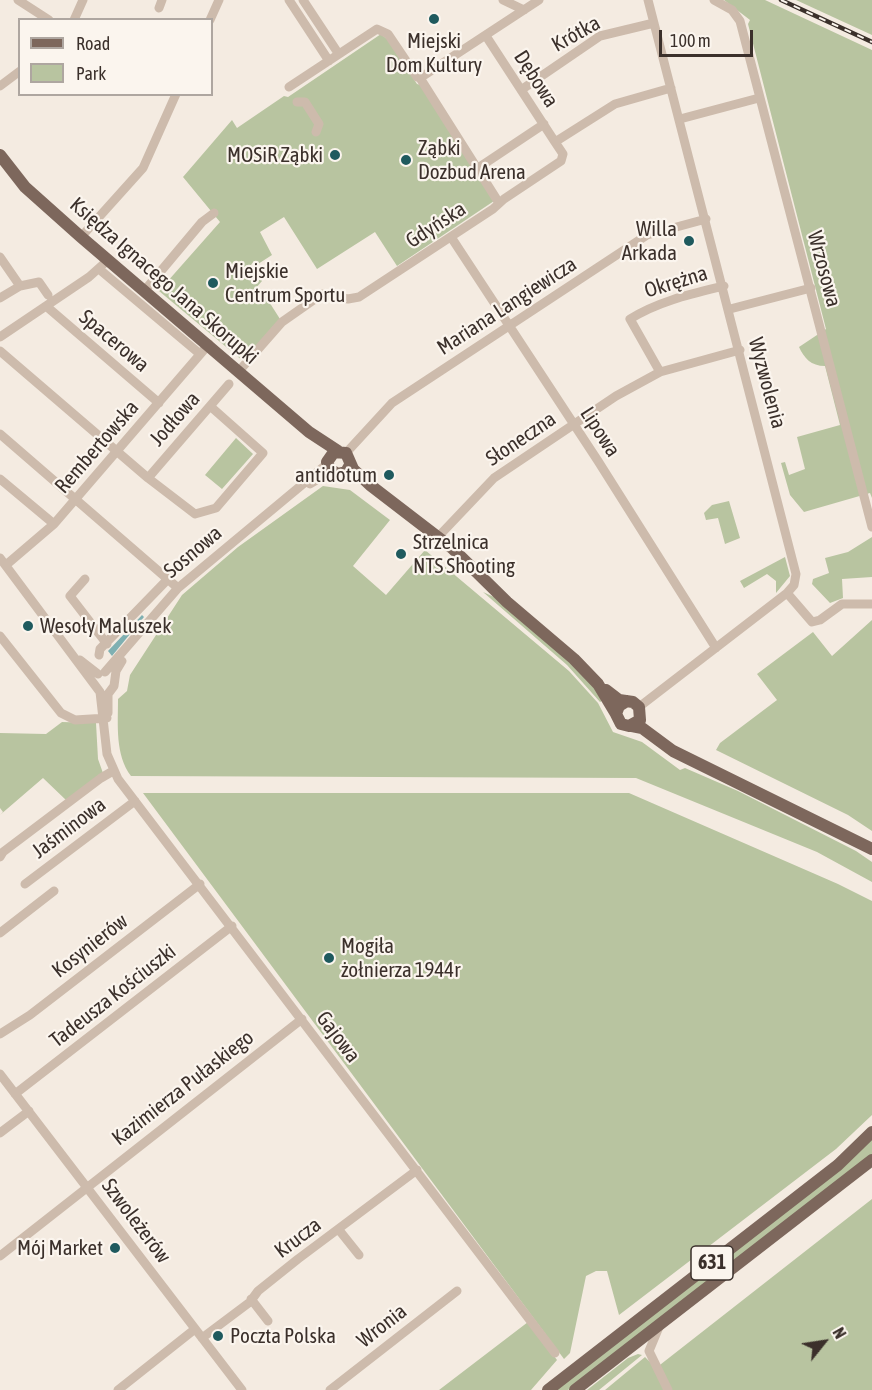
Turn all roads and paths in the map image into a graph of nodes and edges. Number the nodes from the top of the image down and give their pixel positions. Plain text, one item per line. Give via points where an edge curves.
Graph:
1 (18, 0) edge
2 (83, 0) edge
3 (219, 0) edge
4 (289, 0) edge
5 (303, 0) edge
6 (502, 0) edge
7 (539, 0) edge
8 (648, 0) edge
9 (714, 0) edge
10 (524, 10) junction
11 (46, 18) edge
12 (75, 18) edge
13 (211, 18) edge
14 (654, 23) junction
15 (486, 36) junction
16 (338, 53) junction
17 (329, 61) junction
18 (18, 72) edge
19 (420, 78) junction
20 (0, 86) edge
21 (289, 87) dead end
22 (671, 88) junction
23 (521, 90) junction
24 (175, 96) edge
25 (759, 98) junction
26 (297, 102) dead end
27 (680, 119) junction
28 (544, 124) junction
29 (316, 132) dead end
30 (555, 142) junction
31 (0, 155) edge
32 (478, 168) junction
33 (499, 203) junction
34 (214, 213) dead end
35 (706, 219) junction
36 (81, 237) junction
37 (451, 237) junction
38 (0, 257) edge
39 (104, 264) junction
40 (20, 286) junction
41 (724, 286) junction
42 (811, 288) junction
43 (144, 290) junction
44 (48, 295) dead end
45 (0, 298) edge
46 (46, 306) junction
47 (730, 309) junction
48 (510, 326) junction
49 (0, 337) edge
50 (204, 349) junction
51 (740, 350) junction
52 (0, 351) edge
53 (239, 371) junction
54 (660, 372) junction
55 (229, 384) dead end
56 (159, 403) junction
57 (210, 406) junction
58 (574, 424) junction
59 (0, 434) edge
60 (117, 452) junction
61 (338, 462) junction
62 (148, 478) junction
63 (0, 479) edge
64 (76, 499) junction
65 (54, 524) junction
66 (872, 527) edge
67 (437, 538) junction
68 (3, 562) edge
69 (85, 579) dead end
70 (168, 579) junction
71 (178, 588) junction
72 (787, 592) junction
73 (872, 604) edge
74 (136, 635) junction
75 (0, 636) edge
76 (107, 644) junction
77 (716, 648) junction
78 (99, 655) dead end
79 (99, 676) junction
80 (114, 679) junction
81 (598, 684) junction
82 (105, 692) junction
83 (636, 708) junction
84 (616, 714) junction
85 (105, 718) junction
86 (632, 726) junction
87 (688, 757) junction
88 (113, 771) junction
89 (135, 801) junction
90 (872, 849) edge
91 (0, 857) edge
92 (25, 884) dead end
93 (200, 884) junction
94 (54, 891) dead end
95 (232, 926) junction
96 (0, 933) edge
97 (302, 1019) junction
98 (0, 1034) edge
99 (0, 1074) edge
100 (15, 1094) junction
101 (29, 1111) junction
102 (872, 1132) edge
103 (0, 1133) edge
104 (872, 1160) edge
105 (417, 1170) junction
106 (87, 1187) junction
107 (339, 1230) junction
108 (359, 1255) dead end
109 (0, 1256) edge
110 (457, 1291) dead end
111 (251, 1299) junction
112 (268, 1321) dead end
113 (661, 1323) junction
114 (195, 1329) junction
115 (202, 1338) junction
116 (649, 1351) junction
117 (555, 1353) dead end
118 (622, 1354) junction
119 (118, 1390) edge
120 (242, 1390) edge
121 (330, 1390) edge
122 (548, 1390) edge
123 (575, 1390) edge
124 (668, 1390) edge

1 - 11 street
2 - 12 street
3 - 13 street
4 - 17 street
5 - 16 street
6 - 10 street
7 - 10 street
8 - 14 street, Wyzwolenia
9 - 25 street, Wrzosowa via 732,10 740,21
10 - 15 street
14 - 22 street, Wyzwolenia
14 - 23 street, Krótka via 600,36
15 - 19 street
15 - 23 street, Dębowa
16 - 17 street
16 - 19 street via 382,29
17 - 21 street
18 - 20 street
19 - 32 street
22 - 27 street, Wyzwolenia
22 - 30 street via 615,104
23 - 28 street, Dębowa
24 - 36 street via 143,168
25 - 27 street
25 - 42 street, Wrzosowa
26 - 29 street via 305,102 310,109 319,124
27 - 35 street, Wyzwolenia
28 - 30 street, Dębowa
28 - 32 street
30 - 33 street, Gdyńska via 563,154 561,161
31 - 36 main road, Księdza Ignacego Jana Skorupki via 25,187
32 - 33 street
33 - 37 street, Gdyńska
34 - 43 street
35 - 41 street, Wyzwolenia
35 - 48 street, Mariana Langiewicza via 648,235
36 - 39 main road, Księdza Ignacego Jana Skorupki
37 - 48 street, Lipowa
37 - 53 street, Gdyńska via 359,297 322,294 282,322
38 - 40 street
39 - 43 main road, Księdza Ignacego Jana Skorupki
39 - 46 street
39 - 50 street, Księdza Ignacego Jana Skorupki
40 - 44 street via 39,282
40 - 45 street
41 - 47 street, Wyzwolenia
41 - 54 street, Okrężna via 672,299 630,319
42 - 47 street
42 - 66 street, Wrzosowa
43 - 50 main road, Księdza Ignacego Jana Skorupki
46 - 49 street
46 - 56 street, Spacerowa
47 - 51 street, Wyzwolenia
48 - 58 street, Lipowa
48 - 61 street, Mariana Langiewicza via 392,403
50 - 53 main road, Księdza Ignacego Jana Skorupki
50 - 56 street, Rembertowska
51 - 54 street, Słoneczna
51 - 72 street, Wyzwolenia via 796,574 794,585
52 - 60 street
53 - 61 main road, Księdza Ignacego Jana Skorupki
54 - 58 street, Słoneczna
55 - 57 street, Jodłowa
56 - 60 street, Rembertowska
57 - 62 street, Jodłowa
57 - 62 street via 263,453 212,511 192,514
58 - 67 street, Słoneczna via 494,478
58 - 77 street, Lipowa
59 - 64 street
60 - 62 street
60 - 64 street, Rembertowska
61 - 67 main road
61 - 71 street, Sosnowa via 280,503
63 - 65 street
64 - 65 street, Rembertowska
64 - 70 street
65 - 68 street, Rembertowska
67 - 81 main road via 485,588 570,655
68 - 79 street via 72,652
69 - 76 street via 70,596
70 - 71 street
70 - 76 street, Sosnowa
71 - 74 street, Sosnowa
72 - 73 street via 812,622 842,604
72 - 77 street
74 - 79 street, Sosnowa
74 - 80 street, Sosnowa
75 - 85 street via 61,713 75,720
76 - 78 street, Sosnowa
77 - 83 street
79 - 80 street
79 - 82 street
80 - 82 street, Sosnowa via 114,686
81 - 83 main road
81 - 84 main road
82 - 85 street, Gajowa
83 - 84 main road via 619,706
83 - 86 main road
83 - 87 main road
84 - 86 main road via 621,724
85 - 88 street, Gajowa via 108,759
86 - 87 main road via 642,728 668,748
87 - 90 main road
88 - 89 street, Gajowa
88 - 91 street
89 - 92 street, Jaśminowa
89 - 93 street, Gajowa
93 - 95 street, Gajowa
93 - 98 street, Kosynierów via 30,1016
94 - 96 street
95 - 97 street, Gajowa
95 - 100 street, Tadeusza Kościuszki
97 - 105 street, Gajowa
97 - 106 street, Kazimierza Pułaskiego
99 - 100 street, Szwoleżerów
100 - 101 street, Szwoleżerów
101 - 103 street
101 - 106 street, Szwoleżerów
102 - 122 main road, 631 via 837,1165
104 - 113 main road, 631
105 - 107 street, Krucza
105 - 117 street, Gajowa
106 - 109 street, Kazimierza Pułaskiego
106 - 114 street, Szwoleżerów
107 - 108 street
107 - 111 street, Krucza
110 - 121 street, Wronia
111 - 112 street
111 - 115 street, Krucza
113 - 116 street
113 - 118 main road, 631
114 - 115 street, Szwoleżerów
114 - 119 street
115 - 120 street, Szwoleżerów
116 - 118 street
116 - 124 street
118 - 123 main road, 631

